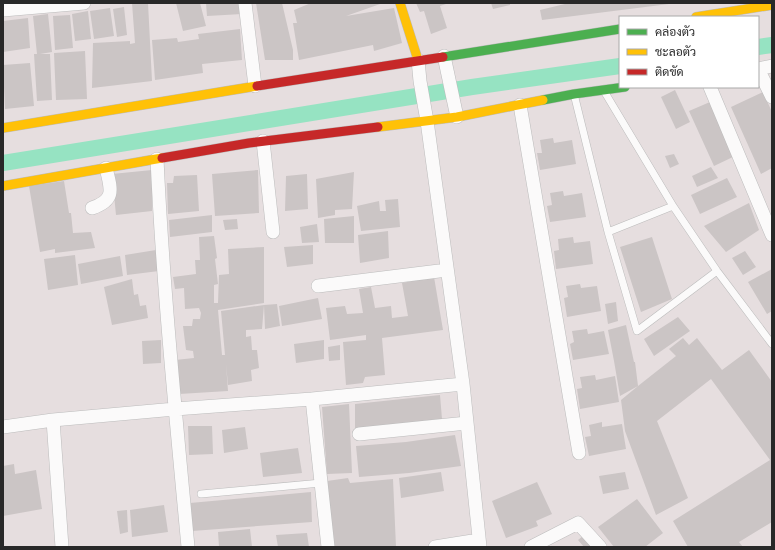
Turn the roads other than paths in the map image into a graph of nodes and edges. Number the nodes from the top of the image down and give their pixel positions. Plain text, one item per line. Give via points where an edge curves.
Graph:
1 (84, 3) edge
2 (245, 3) edge
3 (400, 3) edge
4 (772, 5) edge
5 (3, 10) edge
6 (702, 16) edge
7 (619, 29) edge
8 (444, 56) junction
9 (418, 60) junction
10 (772, 66) edge
11 (759, 69) edge
12 (759, 71) edge
13 (255, 86) junction
14 (619, 88) edge
15 (710, 88) edge
16 (604, 90) junction
17 (574, 94) junction
18 (772, 97) edge
19 (520, 104) junction
20 (457, 117) junction
21 (427, 121) junction
22 (3, 128) edge
23 (264, 141) junction
24 (157, 159) junction
25 (106, 168) junction
26 (3, 186) edge
27 (672, 206) junction
28 (92, 208) dead end
29 (273, 232) dead end
30 (608, 232) junction
31 (772, 235) edge
32 (447, 270) junction
33 (717, 271) junction
34 (318, 286) dead end
35 (772, 344) edge
36 (463, 384) junction
37 (312, 399) junction
38 (175, 409) junction
39 (52, 420) junction
40 (467, 423) junction
41 (3, 427) edge
42 (358, 434) dead end
43 (579, 453) dead end
44 (321, 483) junction
45 (201, 494) dead end
46 (479, 543) edge
47 (62, 547) edge
48 (188, 547) edge
49 (328, 547) edge
50 (435, 547) edge
51 (531, 547) edge
52 (600, 547) edge

1 - 5 street
2 - 13 street
3 - 9 street
4 - 6 street
7 - 8 street
8 - 9 street
8 - 20 street
9 - 13 street
9 - 21 street
10 - 11 street
12 - 18 street
13 - 22 street
14 - 16 street
15 - 31 street
16 - 17 street
16 - 27 lane
17 - 19 street
17 - 30 lane
19 - 20 street
19 - 43 street
20 - 21 street
21 - 23 street
21 - 32 street
23 - 24 street
23 - 29 street
24 - 25 street
24 - 38 street
25 - 26 street
25 - 28 street via 111,188 108,199
27 - 30 lane
27 - 33 lane
30 - 33 lane via 637,331
32 - 34 street
32 - 36 street
33 - 35 lane
36 - 37 street
36 - 40 street
37 - 38 street
37 - 44 street
38 - 39 street
38 - 48 street
39 - 41 street
39 - 47 street
40 - 42 street
40 - 46 street
44 - 45 lane
44 - 49 street
46 - 50 street
51 - 52 street via 578,523

